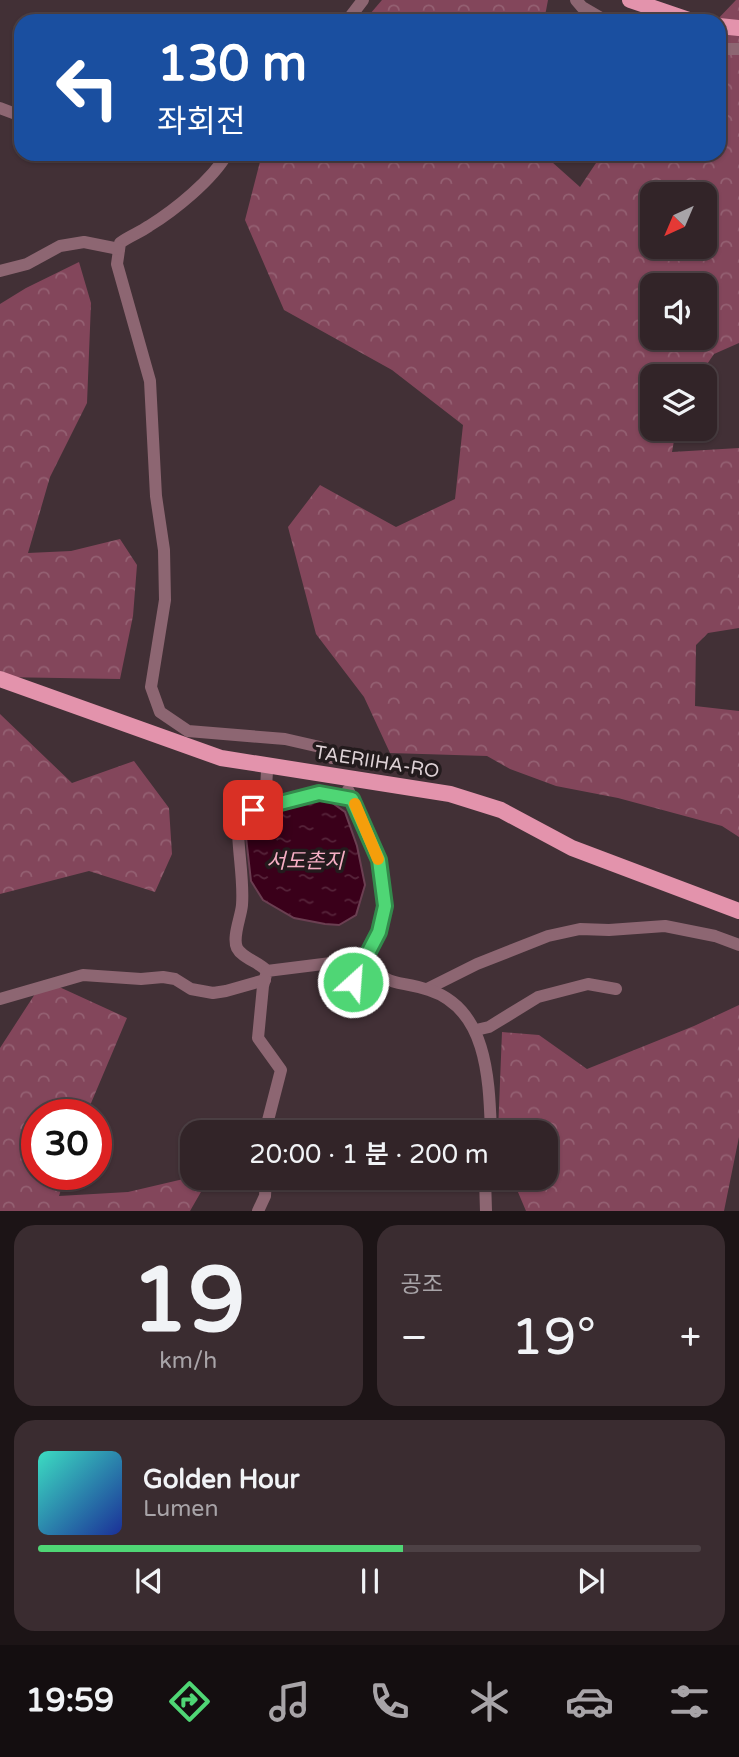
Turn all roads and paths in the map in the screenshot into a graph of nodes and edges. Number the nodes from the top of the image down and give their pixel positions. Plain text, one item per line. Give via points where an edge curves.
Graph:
1 (363, 0) edge
2 (576, 0) edge
3 (631, 1) edge
4 (352, 14) edge
5 (596, 14) edge
6 (671, 14) edge
7 (223, 161) edge
8 (119, 249) junction
9 (0, 271) edge
10 (0, 679) edge
11 (160, 712) junction
12 (140, 731) junction
13 (332, 758) dead end
14 (267, 771) dead end
15 (265, 806) junction
16 (739, 911) edge
17 (739, 945) edge
18 (363, 959) junction
19 (266, 975) junction
20 (353, 982) dead end
21 (427, 989) junction
22 (617, 989) dead end
23 (0, 999) edge
24 (476, 1030) junction
25 (268, 1120) edge
26 (490, 1120) edge
27 (265, 1190) edge
28 (485, 1190) edge
29 (258, 1211) edge
30 (486, 1211) edge

1 - 4 street
2 - 5 street
3 - 6 main road
7 - 8 street via 189,196 127,237
8 - 9 street via 83,242 60,246 27,264
8 - 11 street via 117,264 150,381 156,496 164,550 165,600 151,687
10 - 12 main road, TAERIIHA-RO
11 - 12 street
11 - 13 street via 188,731 285,739 320,747
12 - 16 main road, TAERIIHA-RO via 221,758 450,794 501,810 572,848
14 - 15 street
15 - 18 street via 319,793 350,794 379,860 385,906 379,932
15 - 19 street via 242,818 238,828 242,903 236,943
17 - 21 street via 665,926 580,929 548,936
18 - 19 street
18 - 20 street
18 - 21 street via 380,977
19 - 23 street via 213,993 163,977 83,975
19 - 25 street via 258,1038 281,1070
21 - 24 street via 445,996
22 - 24 street via 588,984 538,997
24 - 26 street via 489,1086
27 - 29 street
28 - 30 street

